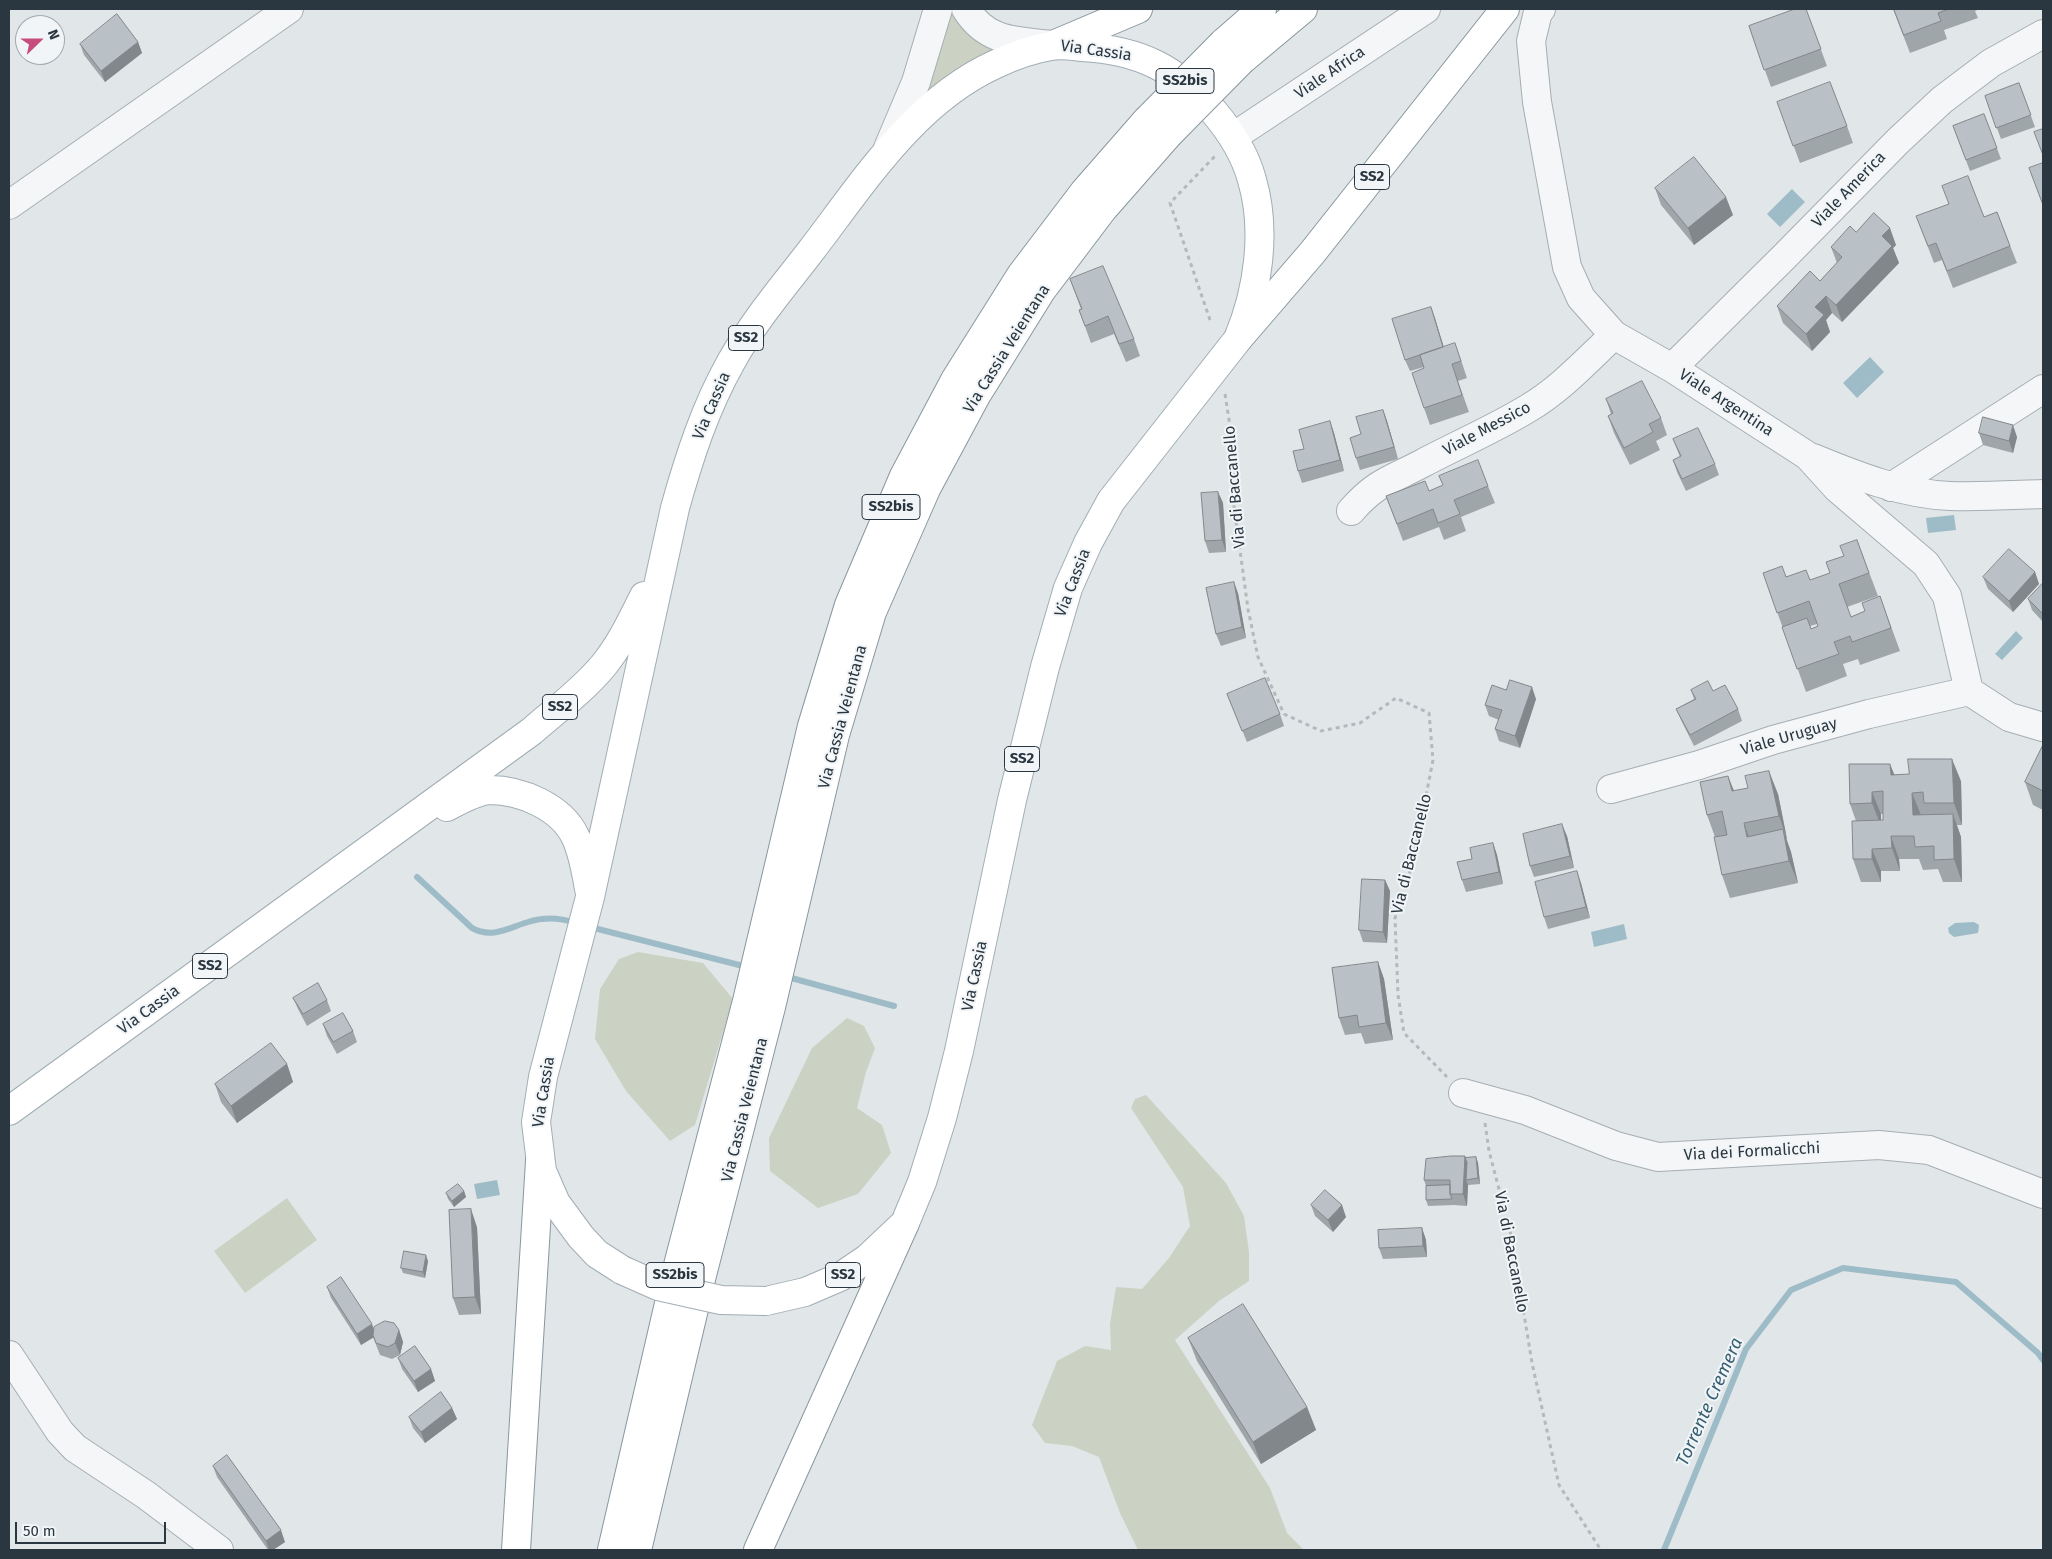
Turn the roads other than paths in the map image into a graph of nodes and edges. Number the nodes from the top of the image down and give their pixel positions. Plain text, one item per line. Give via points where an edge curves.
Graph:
1 (289, 9) edge
2 (938, 9) edge
3 (966, 9) edge
4 (1138, 9) edge
5 (1262, 9) edge
6 (1303, 9) edge
7 (1426, 9) edge
8 (1541, 9) edge
9 (1504, 10) edge
10 (2043, 34) edge
11 (1053, 45) junction
12 (1232, 52) junction
13 (1233, 137) junction
14 (886, 153) junction
15 (9, 205) edge
16 (1614, 335) junction
17 (1238, 339) junction
18 (1672, 368) junction
19 (2043, 389) edge
20 (1808, 456) junction
21 (1891, 487) junction
22 (2043, 494) edge
23 (1351, 511) dead end
24 (664, 554) junction
25 (1970, 691) junction
26 (2043, 727) edge
27 (1611, 789) dead end
28 (410, 820) junction
29 (586, 916) junction
30 (759, 1004) junction
31 (1463, 1093) road end
32 (9, 1111) edge
33 (540, 1161) junction
34 (2043, 1194) edge
35 (905, 1223) junction
36 (9, 1355) edge
37 (219, 1550) edge
38 (516, 1550) edge
39 (612, 1550) edge
40 (637, 1550) edge
41 (758, 1550) edge

1 - 15 street
2 - 14 street via 916,82
3 - 11 street via 977,24 997,37
4 - 11 main road, SS2
5 - 12 main road, Via Cassia Veientana / SS2bis
6 - 12 main road, Via Cassia Veientana / SS2bis
7 - 13 street, Viale Africa
8 - 16 street, Viale Argentina via 1531,41 1537,102 1567,267 1581,298
9 - 17 main road, SS2 via 1312,253
10 - 18 street, Viale America via 1991,63 1942,100
11 - 13 main road, Via Cassia / SS2 via 1110,50 1155,64 1192,88
11 - 14 main road, Via Cassia / SS2 via 1009,58 971,77 926,111
12 - 30 main road, Via Cassia Veientana / SS2bis, bridge via 1157,127 1102,209 1040,291 977,394 926,489 872,612
13 - 17 main road, Via Cassia / SS2 via 1252,180 1259,229 1251,300
14 - 24 main road, Via Cassia / SS2 via 755,324 731,361 710,404 685,472
16 - 18 street, Viale Argentina
16 - 23 street, Viale Messico via 1546,396 1500,423 1383,481
17 - 35 main road, Via Cassia / SS2 via 1111,501 1068,588 1012,800 942,1118
18 - 20 street, Viale Argentina
19 - 21 street
20 - 21 street
20 - 25 street, Viale Argentina via 1837,488 1926,564 1947,596
21 - 22 street via 1949,496
24 - 28 main road, Via Cassia / SS2 via 626,633 603,666 574,696 532,731
24 - 29 main road, Via Cassia / SS2
25 - 26 street via 2009,717
25 - 27 street, Viale Uruguay via 1773,740 1699,765
28 - 29 main road, Via Cassia / SS2 via 440,810 466,796 489,790 513,793 540,802 561,818 575,836 586,870
28 - 32 main road, Via Cassia / SS2
29 - 33 main road, Via Cassia / SS2 via 543,1077 536,1122
30 - 39 main road, Via Cassia Veientana / SS2bis via 677,1269
30 - 40 main road, Via Cassia Veientana / SS2bis via 702,1275
31 - 34 street, Via dei Formalicchi via 1525,1110 1616,1146 1658,1157 1879,1145 1929,1150
33 - 35 main road, Via Cassia / SS2, bridge via 551,1193 567,1220 598,1254 622,1270 658,1286 721,1300 766,1301 805,1292 840,1277 868,1258
33 - 38 main road
35 - 41 main road
36 - 37 street via 60,1432 75,1448 146,1495

